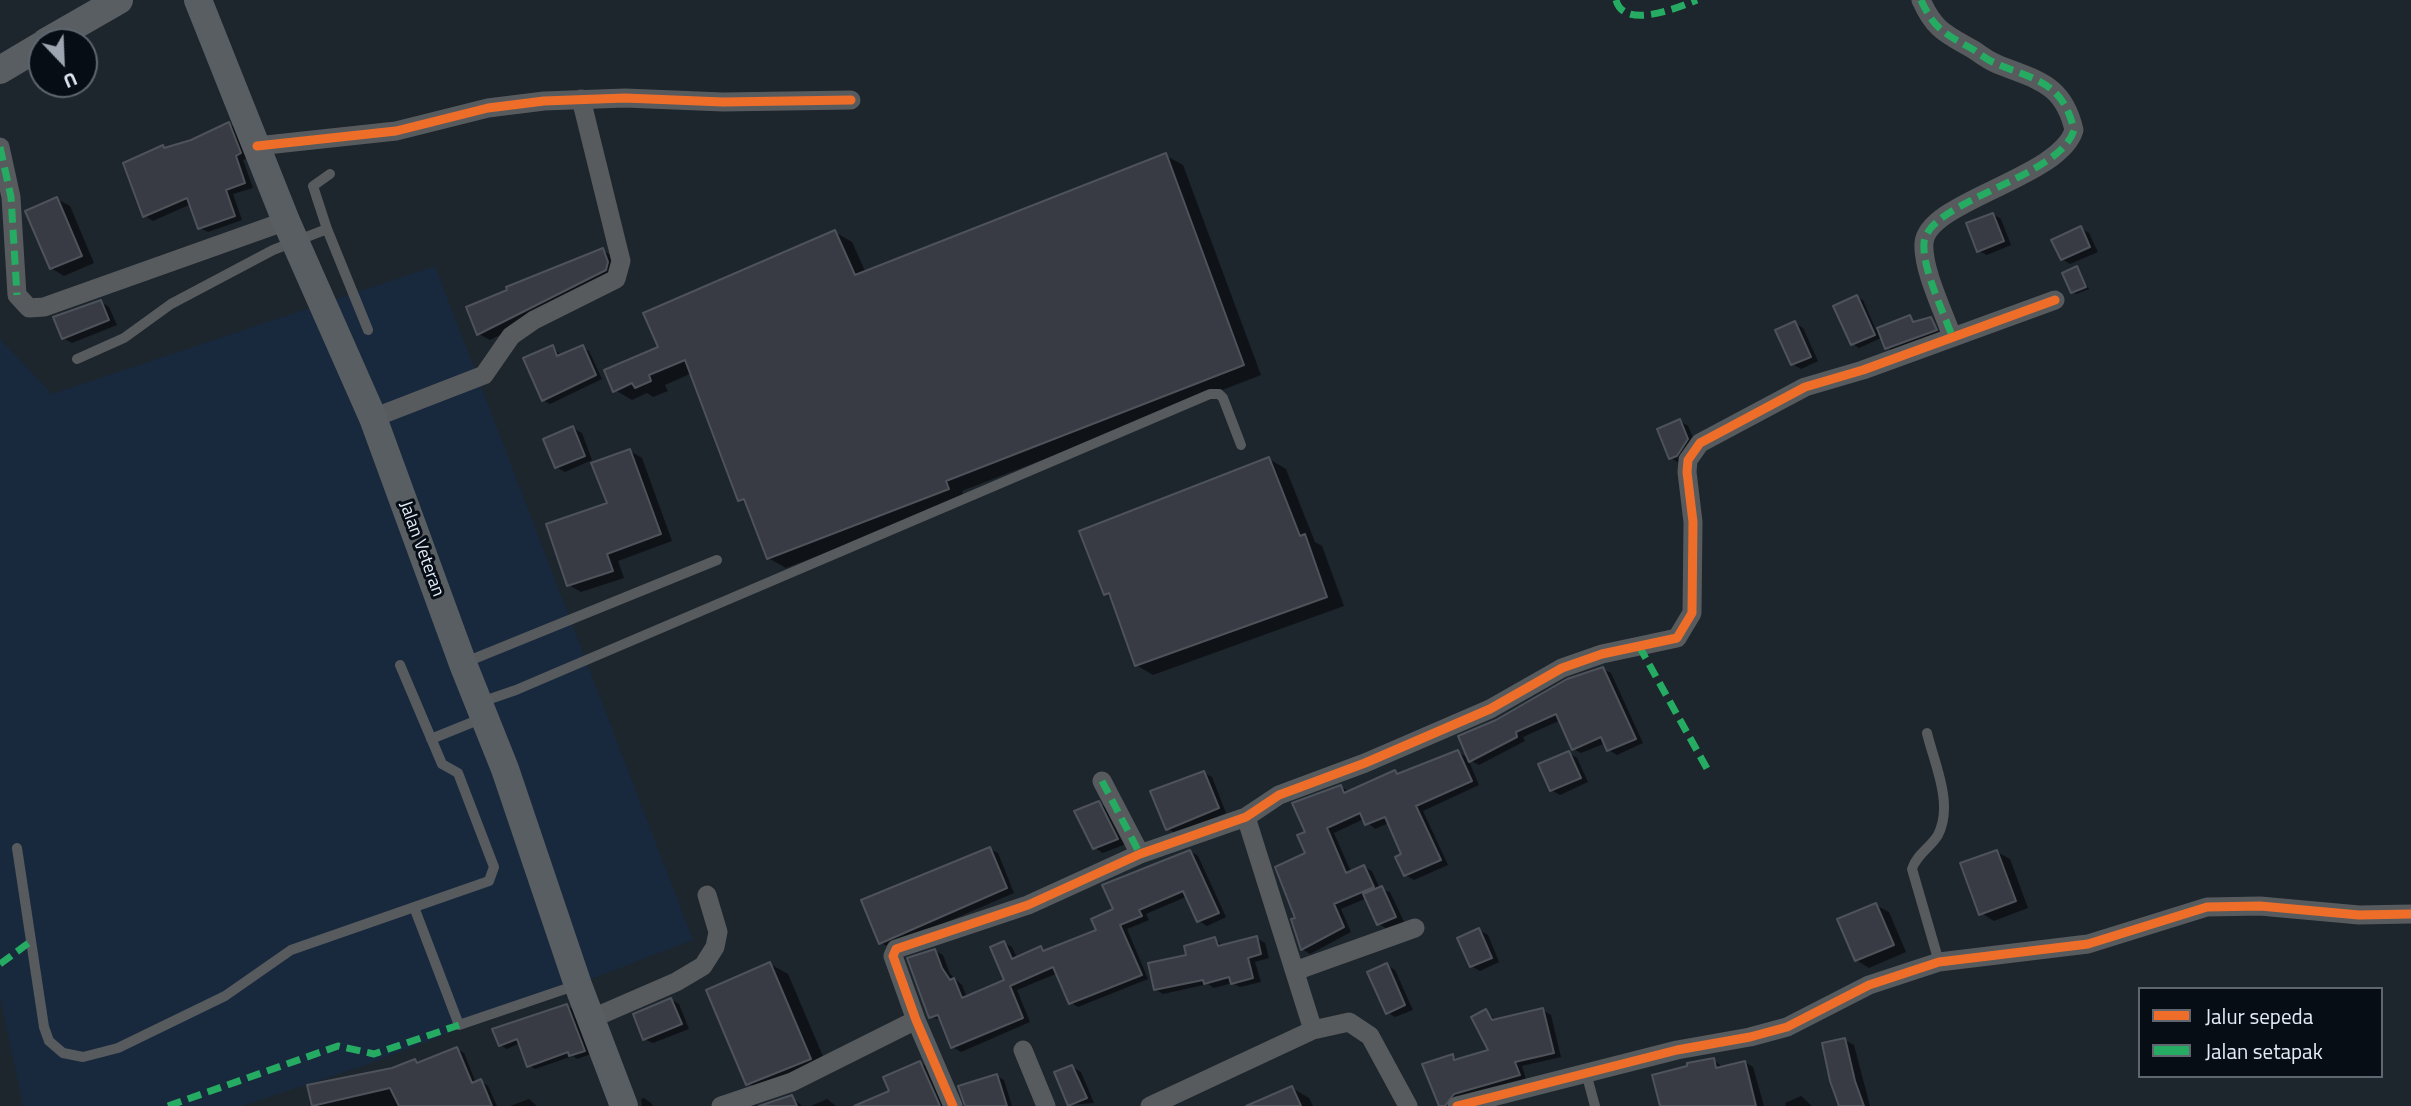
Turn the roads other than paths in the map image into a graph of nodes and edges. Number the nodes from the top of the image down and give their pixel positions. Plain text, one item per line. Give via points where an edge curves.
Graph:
1 (119, 0) edge
2 (198, 0) edge
3 (1921, 0) edge
4 (70, 28) edge
5 (28, 52) edge
6 (0, 69) edge
7 (581, 99) junction
8 (851, 100) dead end
9 (257, 146) junction
10 (1, 156) edge
11 (330, 174) dead end
12 (327, 229) junction
13 (291, 231) junction
14 (2055, 300) dead end
15 (368, 330) dead end
16 (1952, 336) junction
17 (77, 359) dead end
18 (373, 418) junction
19 (1241, 445) dead end
20 (717, 560) dead end
21 (463, 664) junction
22 (400, 665) dead end
23 (481, 710) junction
24 (1927, 733) dead end
25 (431, 739) junction
26 (1102, 781) dead end
27 (1246, 817) junction
28 (18, 848) dead end
29 (1140, 854) junction
30 (707, 895) dead end
31 (414, 907) junction
32 (2411, 914) edge
33 (1415, 929) dead end
34 (1939, 962) junction
35 (1295, 971) junction
36 (578, 985) junction
37 (593, 1018) junction
38 (916, 1020) junction
39 (1313, 1030) junction
40 (1023, 1050) dead end
41 (1586, 1073) junction
42 (624, 1106) edge
43 (721, 1106) edge
44 (953, 1106) edge
45 (1046, 1106) edge
46 (1150, 1106) edge
47 (1408, 1106) edge
48 (1457, 1106) edge
49 (1595, 1106) edge

1 - 4 main road
2 - 9 main road, Jalan Veteran
3 - 16 street via 1942,34 2047,86 2063,103 2074,130 2066,148 1964,203 1927,233 1924,256
5 - 6 main road
7 - 8 street
7 - 9 street via 488,108 396,131
7 - 18 street via 621,261 616,279 511,336 484,375
9 - 13 main road, Jalan Veteran
10 - 13 street via 11,197 17,295 29,308
11 - 12 lane via 313,186
12 - 13 lane
12 - 15 lane
13 - 17 lane via 273,250 171,304 124,338
13 - 18 main road, Jalan Veteran
14 - 16 street
16 - 27 street via 1805,387 1700,443 1688,460 1687,472 1693,522 1692,613 1677,638 1562,668 1490,709 1365,763 1303,784
18 - 21 main road, Jalan Veteran
19 - 23 lane via 1223,398 1210,394
20 - 21 lane
21 - 23 main road, Jalan Veteran
22 - 25 lane
23 - 25 lane
23 - 36 main road, Jalan Veteran
24 - 34 lane via 1940,779 1943,816 1934,842 1912,869
25 - 31 lane via 442,764 458,773 494,867 489,881
26 - 29 street
27 - 29 street
27 - 35 street
28 - 31 lane via 44,1027 49,1041 63,1053 83,1057 118,1048 225,996 291,950
29 - 38 street via 1053,895 896,949 893,956
30 - 37 street via 718,932 703,966
31 - 36 lane via 459,1025
32 - 34 street via 2207,907 2088,944
33 - 35 street
34 - 41 street via 1869,985 1787,1027
35 - 39 street
36 - 37 main road, Jalan Veteran
37 - 42 main road, Jalan Veteran
38 - 43 street via 792,1082
38 - 44 street
39 - 46 street
39 - 47 street via 1349,1022 1370,1036
40 - 45 street
41 - 48 street
41 - 49 lane

